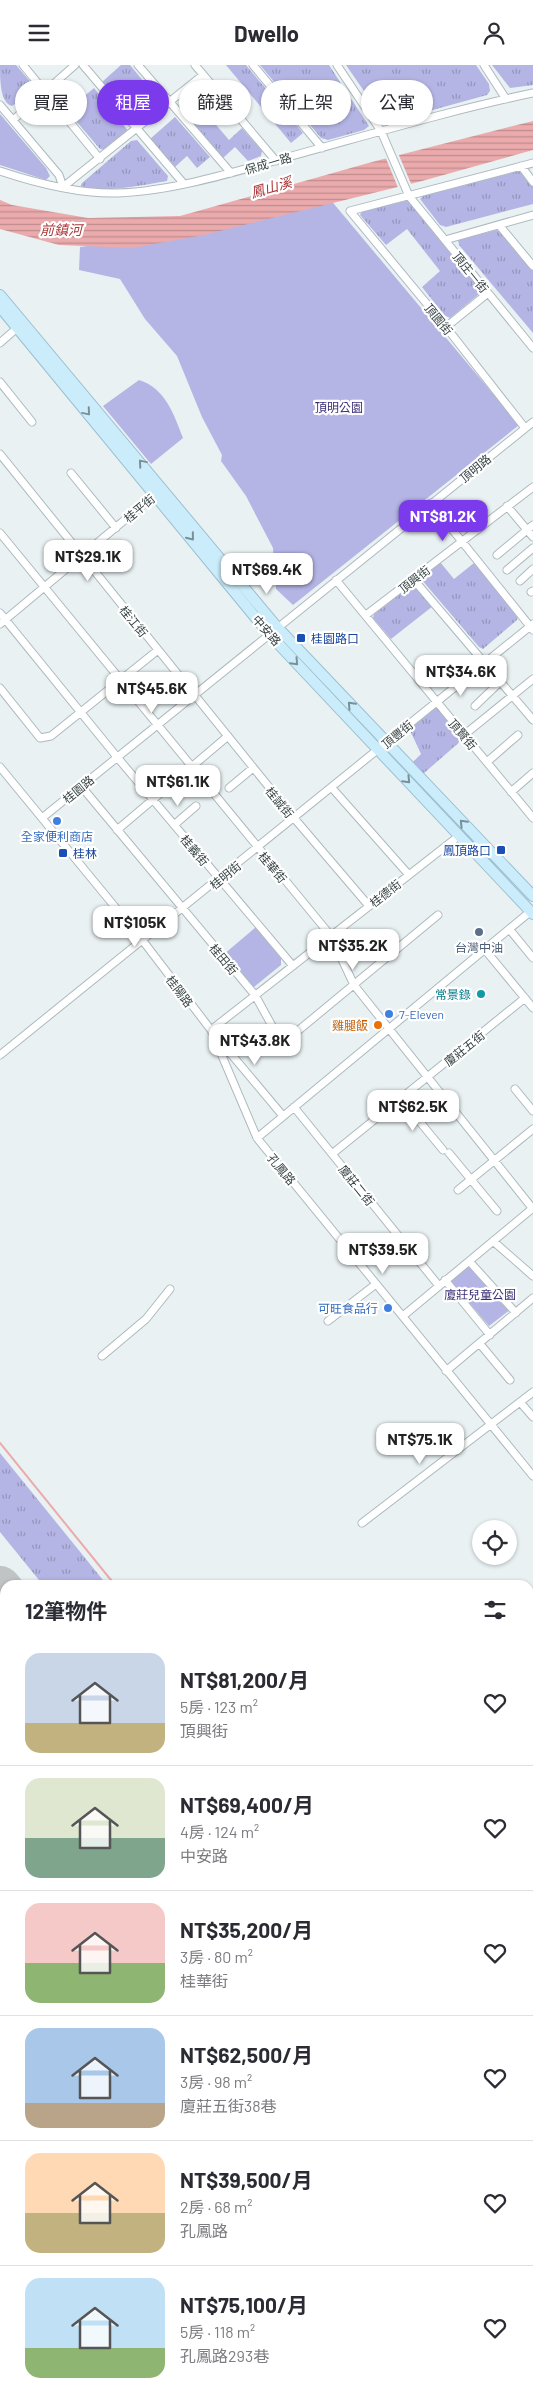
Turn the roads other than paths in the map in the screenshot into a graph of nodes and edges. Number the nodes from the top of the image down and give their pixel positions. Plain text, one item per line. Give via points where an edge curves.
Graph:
1 (23, 65) edge
2 (75, 65) edge
3 (83, 65) edge
4 (138, 65) edge
5 (195, 65) edge
6 (253, 65) edge
7 (337, 65) edge
8 (484, 65) edge
9 (203, 75) junction
10 (35, 80) edge
11 (58, 80) edge
12 (150, 80) edge
13 (533, 93) edge
14 (506, 99) junction
15 (169, 103) joint
16 (0, 105) edge
17 (13, 120) joint
18 (72, 125) edge
19 (142, 125) edge
20 (136, 130) junction
21 (381, 131) junction
22 (322, 148) junction
23 (100, 159) junction
24 (276, 161) junction
25 (533, 163) edge
26 (521, 166) junction
27 (0, 171) edge
28 (231, 173) junction
29 (533, 182) edge
30 (184, 184) junction
31 (63, 187) junction
32 (409, 196) junction
33 (533, 215) edge
34 (499, 225) junction
35 (445, 240) junction
36 (533, 266) edge
37 (488, 293) junction
38 (0, 295) edge
39 (0, 307) edge
40 (446, 327) junction
41 (17, 328) junction
42 (0, 343) edge
43 (533, 347) edge
44 (0, 382) edge
45 (32, 422) dead end
46 (533, 422) edge
47 (525, 428) junction
48 (0, 454) edge
49 (71, 473) dead end
50 (533, 487) edge
51 (159, 491) junction
52 (431, 503) junction
53 (507, 506) junction
54 (116, 528) junction
55 (530, 528) edge
56 (0, 533) edge
57 (533, 537) edge
58 (461, 541) junction
59 (533, 548) edge
60 (497, 555) dead end
61 (82, 556) junction
62 (533, 569) edge
63 (507, 570) dead end
64 (336, 579) junction
65 (414, 579) junction
66 (520, 581) dead end
67 (45, 587) junction
68 (0, 613) edge
69 (366, 615) junction
70 (3, 622) edge
71 (532, 627) edge
72 (273, 631) junction
73 (158, 650) junction
74 (485, 663) junction
75 (533, 679) edge
76 (120, 680) junction
77 (501, 681) junction
78 (0, 688) edge
79 (194, 695) junction
80 (513, 695) junction
81 (437, 702) junction
82 (476, 706) dead end
83 (80, 711) junction
84 (533, 720) edge
85 (156, 725) junction
86 (464, 735) junction
87 (518, 735) dead end
88 (228, 736) junction
89 (382, 746) junction
90 (117, 757) junction
91 (487, 762) junction
92 (0, 767) edge
93 (190, 767) junction
94 (253, 768) junction
95 (533, 773) edge
96 (81, 787) junction
97 (229, 788) dead end
98 (332, 788) junction
99 (511, 792) junction
100 (153, 799) junction
101 (196, 806) dead end
102 (42, 818) junction
103 (533, 818) edge
104 (294, 819) junction
105 (174, 825) junction
106 (117, 831) junction
107 (460, 835) junction
108 (257, 848) junction
109 (410, 875) junction
110 (219, 879) junction
111 (533, 896) edge
112 (369, 907) junction
113 (182, 909) junction
114 (532, 912) edge
115 (438, 915) dead end
116 (510, 930) junction
117 (331, 936) junction
118 (143, 941) junction
119 (486, 951) junction
120 (533, 958) edge
121 (293, 966) junction
122 (354, 985) junction
123 (255, 995) junction
124 (525, 998) junction
125 (533, 1008) edge
126 (390, 1029) junction
127 (211, 1030) junction
128 (0, 1055) edge
129 (428, 1077) junction
130 (515, 1089) dead end
131 (401, 1099) junction
132 (294, 1107) junction
133 (533, 1111) edge
134 (283, 1116) junction
135 (533, 1129) edge
136 (257, 1138) junction
137 (332, 1154) junction
138 (494, 1161) junction
139 (471, 1180) junction
140 (458, 1190) dead end
141 (533, 1209) edge
142 (497, 1211) dead end
143 (493, 1241) junction
144 (469, 1261) junction
145 (533, 1276) edge
146 (445, 1280) junction
147 (376, 1284) junction
148 (438, 1286) junction
149 (170, 1289) dead end
150 (533, 1298) edge
151 (516, 1313) junction
152 (403, 1316) junction
153 (328, 1321) dead end
154 (490, 1335) junction
155 (480, 1344) junction
156 (102, 1356) dead end
157 (446, 1371) junction
158 (510, 1380) dead end
159 (533, 1391) edge
160 (520, 1402) junction
161 (533, 1417) edge
162 (492, 1425) junction
163 (532, 1473) edge
164 (362, 1523) dead end

1 - 10 street
2 - 11 street
3 - 20 street
4 - 12 street
5 - 9 street
6 - 22 street
7 - 21 street, 頂庄一街
8 - 14 street
9 - 15 street
9 - 24 street
13 - 14 street, 保成一路
14 - 21 street, 保成一路
15 - 28 street
16 - 17 street
17 - 31 street via 59,175
18 - 23 street
19 - 20 street
20 - 23 street
20 - 30 street
21 - 22 street, 保成一路
21 - 32 street, 頂庄一街
22 - 24 street, 保成一路
23 - 31 street
24 - 28 street, 保成一路
25 - 26 street
26 - 29 street
26 - 32 street
27 - 31 street, 保成一路
28 - 30 street, 保成一路
30 - 31 street, 保成一路 via 118,193
32 - 35 street, 頂庄一街
32 - 40 street, 頂園街 via 350,211
33 - 34 street
34 - 35 street
34 - 36 street
35 - 37 street, 頂庄一街
37 - 40 street
37 - 43 street, 頂庄一街
51 -> 38 street, 中安路
39 - 41 street, 中安路
40 - 47 street, 頂園街
41 - 42 street
41 -> 51 street, 中安路
44 - 45 street
46 - 47 street, 頂明路
47 - 52 street, 頂明路
48 - 61 street, 桂江街
49 - 54 street
50 - 53 street, 頂興街
51 - 54 street, 桂平街
51 - 72 street, 中安路
52 - 58 street
52 - 64 street, 頂明路
53 - 55 street
53 - 58 street, 頂興街
54 - 61 street, 桂平街
55 - 57 street
55 - 60 street
56 - 67 street, 桂華街
58 - 65 street, 頂興街
58 - 71 street
59 - 63 street
61 - 67 street, 桂平街
61 - 73 street, 桂江街
62 - 66 street
64 - 69 street, 頂賢街
64 - 72 street, 頂明路
65 - 69 street, 頂興街
65 - 74 street
67 - 70 street, 桂平街
67 - 76 street, 桂華街
68 - 70 street, 桂義街
69 - 81 street, 頂賢街
70 - 83 street, 桂義街
71 - 74 street, 頂豐街
72 - 79 street, 桂園路
72 - 89 street, 中安路
73 - 76 street
73 - 79 street, 桂江街
74 - 77 street
74 - 81 street, 頂豐街
75 - 80 street
76 - 83 street
76 - 85 street, 桂華街
77 - 80 street
77 - 82 street
78 - 83 street via 40,738 51,736
79 - 85 street, 桂園路
79 - 88 street, 桂誠街
80 - 84 street
80 - 86 street
81 - 86 street, 頂賢街
81 - 89 street, 頂豐街
83 - 90 street, 桂義街
85 - 90 street, 桂園路
85 - 93 street, 桂華街
86 - 91 street, 頂賢街
87 - 91 street
88 - 93 street
88 - 94 street, 桂誠街
89 - 98 street, 桂明街
89 -> 107 street, 中安路
111 -> 89 street, 中安路
90 - 96 street, 桂園路
90 - 100 street, 桂義街
91 - 99 street, 頂賢街
92 - 102 street, 桂陽路
93 - 100 street
93 - 108 street, 桂華街
94 - 97 street
94 - 104 street, 桂誠街
95 - 99 street
96 - 102 street, 桂園路
96 - 106 street, 桂田街
98 - 104 street, 桂明街
98 - 109 street
99 - 103 street, 頂賢街
100 - 105 street, 桂義街
100 - 106 street
101 - 105 street
102 - 118 street, 桂陽路
104 - 108 street, 桂明街
104 - 112 street, 桂誠街
105 - 110 street, 桂義街
106 - 113 street, 桂田街
107 - 109 street, 桂德街
107 - 114 street, 中安路
108 - 110 street, 桂明街
108 - 117 street, 桂華街
109 - 112 street, 桂德街
110 - 113 street, 桂明街
110 - 121 street, 桂義街
112 - 117 street, 桂德街
113 - 118 street, 桂明街
113 - 123 street, 桂田街
114 - 116 street
115 - 122 street
116 - 119 street
116 - 120 street
117 - 121 street, 桂德街
117 - 122 street, 桂華街
118 - 127 street, 桂陽路
118 - 128 street, 桂明街
119 - 124 street
119 - 126 street
121 - 123 street, 桂德街
122 - 123 street, 桂田街 via 282,1044
122 - 126 street, 桂華街
123 - 127 street, 桂德街
124 - 125 street
124 - 129 street, 廈莊五街
126 - 129 street, 桂華街
126 - 132 street
127 - 134 street
127 - 136 street, 桂陽路
129 - 131 street, 廈莊五街
129 - 138 street, 桂華街
130 - 133 street
131 - 137 street, 廈莊五街
131 - 139 street
132 - 134 street
132 - 137 street, 廈莊二街
134 - 136 street
135 - 138 street
136 - 147 street, 孔鳳路
137 - 148 street, 廈莊二街
138 - 139 street
138 - 141 street, 桂華街
139 - 140 street
139 - 142 street
141 - 143 street
143 - 144 street
143 - 145 street
144 - 146 street
144 - 151 street
146 - 148 street
146 - 154 street
147 - 152 street, 孔鳳路
147 - 153 street
148 - 152 street
149 - 156 street via 146,1319
150 - 151 street
151 - 154 street
152 - 157 street, 孔鳳路
154 - 155 street
155 - 157 street
155 - 158 street
157 - 162 street, 孔鳳路
159 - 160 street
160 - 161 street
160 - 162 street
162 - 163 street, 孔鳳路
162 - 164 street

